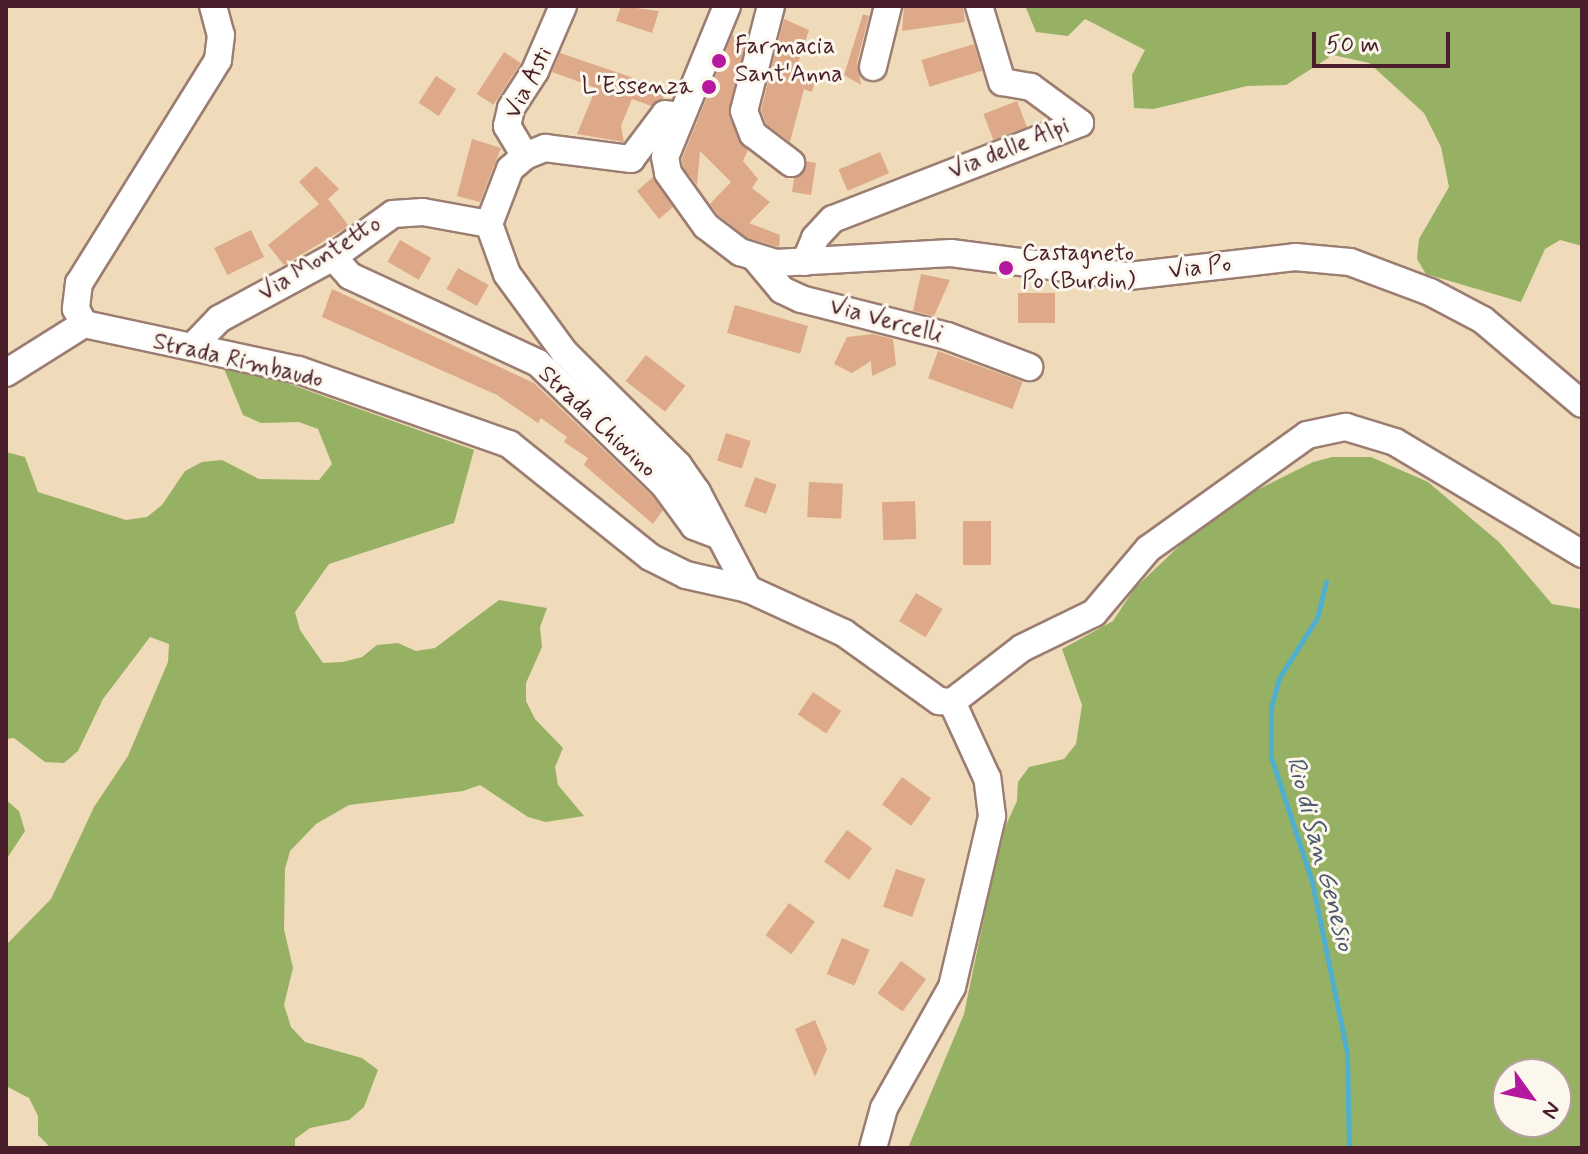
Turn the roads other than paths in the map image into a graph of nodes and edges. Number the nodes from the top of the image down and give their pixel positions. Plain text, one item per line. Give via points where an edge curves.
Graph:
1 (213, 6) edge
2 (563, 6) edge
3 (737, 6) edge
4 (771, 6) edge
5 (888, 6) edge
6 (979, 6) edge
7 (723, 18) edge
8 (873, 67) dead end
9 (678, 118) junction
10 (525, 156) junction
11 (791, 163) dead end
12 (489, 224) junction
13 (333, 257) junction
14 (766, 261) junction
15 (805, 262) junction
16 (84, 324) junction
17 (194, 345) junction
18 (1029, 367) dead end
19 (6, 373) edge
20 (1582, 404) edge
21 (720, 536) junction
22 (1582, 554) edge
23 (748, 589) junction
24 (952, 702) junction
25 (873, 1148) edge

1 - 16 street via 221,35 218,60 79,283 76,309
2 - 10 street, Via Asti via 546,49 511,108 507,126
3 - 7 street, Via Vercelli
4 - 11 street via 744,111 753,134
5 - 8 street
6 - 15 street, Via delle Alpi via 1002,82 1031,87 1080,123 833,219 815,238
7 - 9 street, Via Vercelli
9 - 10 street via 665,114 631,159 545,148
9 - 14 street, Via Vercelli via 667,143 668,173 706,226
10 - 12 street via 510,169
12 - 13 street, Via Montetto via 423,212 393,214
12 - 21 street, Strada Chiovino via 507,274 564,352 678,465
13 - 17 street, Via Montetto via 219,319
13 - 21 street, Strada Chiovino via 350,276 538,363 664,485 694,526
14 - 15 street, Via Po
14 - 18 street, Via Vercelli via 782,290 801,299 947,336
15 - 20 street, Via Po via 951,253 1129,276 1295,257 1350,262 1430,292 1483,320
16 - 17 street, Strada Rimbaudo
16 - 19 street
17 - 23 street, Strada Rimbaudo via 299,370 509,444 650,557 686,575
21 - 23 street, Strada Chiovino
22 - 24 street via 1395,442 1346,427 1307,435 1148,549 1094,613 1022,648
23 - 24 street, Strada Rimbaudo via 844,633 916,687
24 - 25 street via 987,778 992,816 952,987 884,1108

